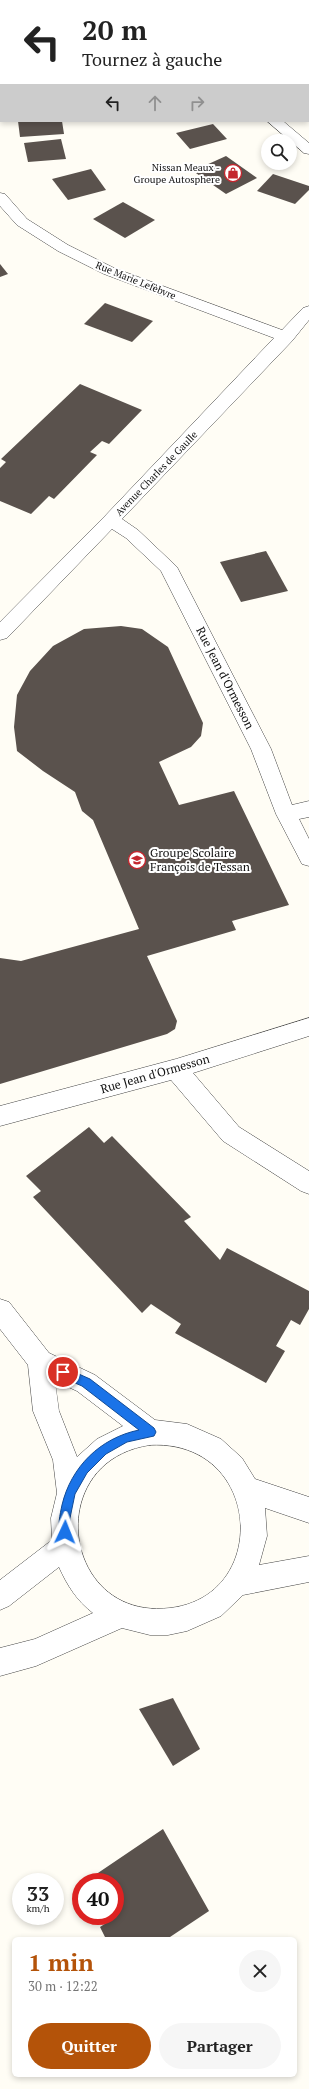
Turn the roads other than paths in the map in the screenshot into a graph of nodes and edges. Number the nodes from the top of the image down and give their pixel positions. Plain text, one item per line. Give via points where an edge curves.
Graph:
1 (275, 122) edge
2 (309, 150) edge
3 (0, 197) edge
4 (309, 311) edge
5 (286, 337) junction
6 (111, 520) junction
7 (0, 633) edge
8 (309, 809) edge
9 (286, 814) junction
10 (309, 858) edge
11 (309, 1027) edge
12 (176, 1069) junction
13 (0, 1116) edge
14 (309, 1184) edge
15 (0, 1310) edge
16 (40, 1362) junction
17 (151, 1432) junction
18 (247, 1489) junction
19 (70, 1492) junction
20 (309, 1510) edge
21 (66, 1545) junction
22 (309, 1569) edge
23 (237, 1583) junction
24 (0, 1597) edge
25 (120, 1615) junction
26 (0, 1662) edge

1 - 2 street
3 - 5 street, Rue Marie Lefèbvre via 22,222 63,248 109,271
4 - 5 street, Avenue Charles de Gaulle
5 - 6 street, Avenue Charles de Gaulle
6 - 7 street, Avenue Charles de Gaulle
6 - 9 street, Rue Jean d'Ormesson via 132,534 168,567 261,749
8 - 9 street
9 - 10 street, Rue Jean d'Ormesson
11 - 12 street, Rue Jean d'Ormesson
12 - 13 street, Rue Jean d'Ormesson
12 - 14 street via 231,1134
15 - 16 street
16 - 17 street via 86,1383
16 - 19 street via 46,1411 66,1460
17 - 18 street via 174,1432 197,1439 218,1451 234,1468
17 - 19 street via 126,1438 102,1450 84,1469
18 - 20 street
18 - 23 street via 254,1512 254,1537 249,1561
19 - 21 street via 64,1518
21 - 24 street
21 - 25 street via 76,1574 94,1598
22 - 23 street
23 - 25 street via 214,1606 184,1620 152,1623
25 - 26 street via 36,1652

